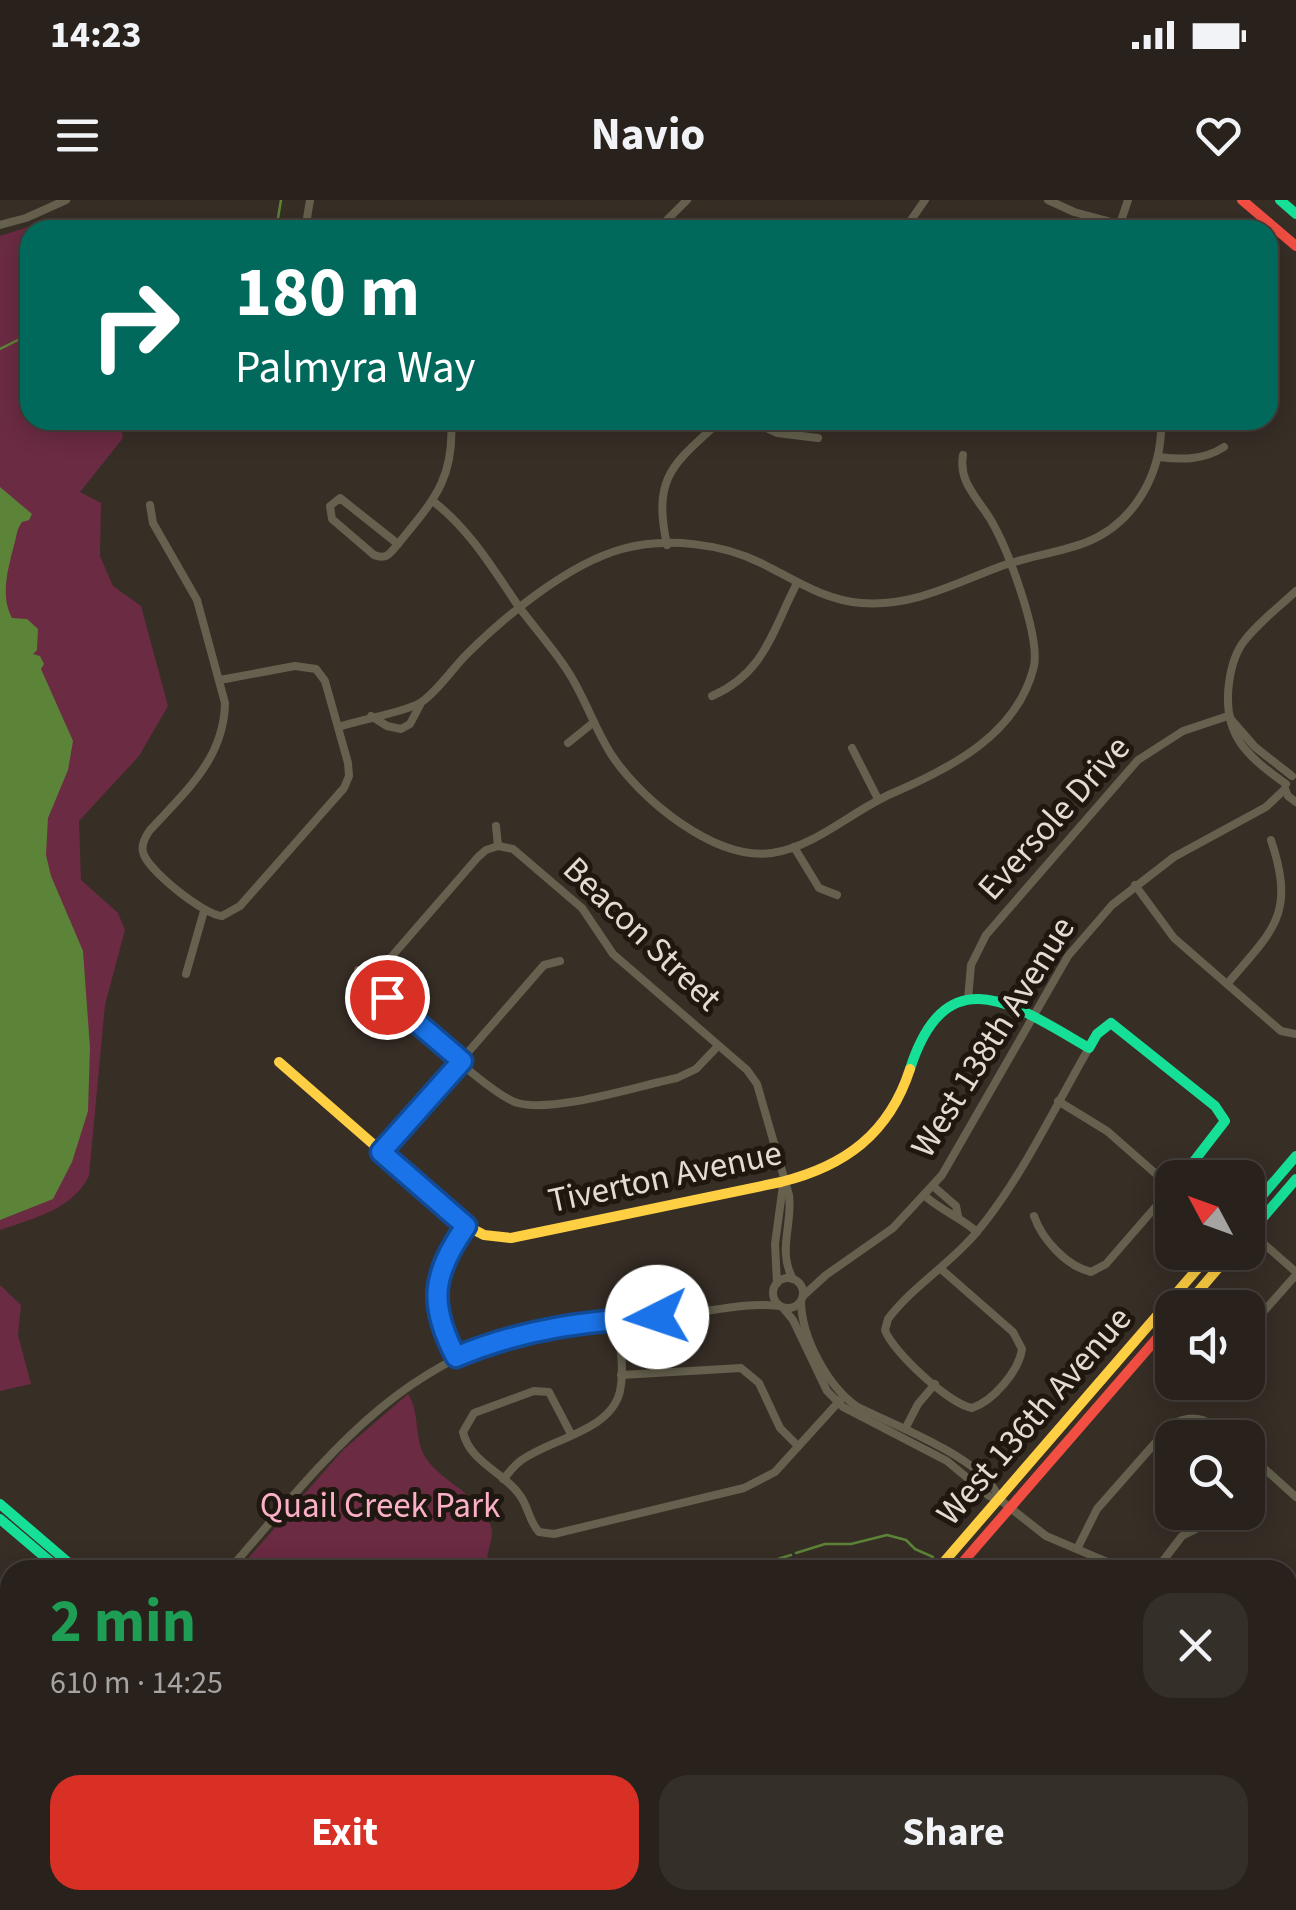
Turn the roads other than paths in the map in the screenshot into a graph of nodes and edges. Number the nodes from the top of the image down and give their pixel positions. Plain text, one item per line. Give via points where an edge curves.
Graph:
1 (66, 200) edge
2 (687, 200) edge
3 (1048, 200) edge
4 (1242, 200) edge
5 (1280, 200) edge
6 (43, 205) edge
7 (1296, 214) edge
8 (667, 220) edge
9 (1097, 220) edge
10 (1265, 220) edge
11 (0, 224) edge
12 (451, 430) edge
13 (710, 430) edge
14 (769, 430) edge
15 (1160, 430) edge
16 (818, 438) dead end
17 (1224, 447) dead end
18 (963, 455) dead end
19 (1159, 456) junction
20 (434, 502) junction
21 (150, 505) dead end
22 (398, 544) junction
23 (667, 544) junction
24 (1010, 563) junction
25 (797, 583) junction
26 (1296, 591) edge
27 (521, 609) junction
28 (220, 680) junction
29 (712, 696) dead end
30 (421, 704) junction
31 (371, 716) junction
32 (1228, 716) junction
33 (594, 722) junction
34 (338, 727) junction
35 (568, 743) dead end
36 (852, 748) dead end
37 (1291, 779) edge
38 (878, 799) junction
39 (1295, 802) edge
40 (1266, 807) junction
41 (496, 826) dead end
42 (1272, 840) dead end
43 (498, 846) junction
44 (794, 847) junction
45 (1135, 885) junction
46 (837, 895) dead end
47 (204, 910) junction
48 (560, 960) dead end
49 (358, 970) dead end
50 (186, 974) dead end
51 (380, 975) junction
52 (1227, 984) junction
53 (968, 999) junction
54 (1032, 1017) junction
55 (1295, 1034) edge
56 (718, 1046) junction
57 (1088, 1048) junction
58 (462, 1061) junction
59 (279, 1062) dead end
60 (1058, 1102) junction
61 (381, 1152) junction
62 (1296, 1156) edge
63 (1197, 1160) edge
64 (1155, 1173) edge
65 (1296, 1179) edge
66 (783, 1180) junction
67 (933, 1186) junction
68 (1265, 1192) edge
69 (925, 1196) junction
70 (1155, 1208) edge
71 (1265, 1213) edge
72 (958, 1216) junction
73 (1034, 1216) dead end
74 (466, 1226) junction
75 (977, 1232) junction
76 (1265, 1247) edge
77 (941, 1269) junction
78 (1196, 1270) edge
79 (1217, 1270) edge
80 (1296, 1273) edge
81 (826, 1275) junction
82 (795, 1280) junction
83 (776, 1284) junction
84 (1199, 1290) edge
85 (802, 1299) junction
86 (752, 1304) junction
87 (782, 1307) junction
88 (1265, 1309) edge
89 (618, 1319) junction
90 (1155, 1341) edge
91 (456, 1357) junction
92 (621, 1375) junction
93 (935, 1384) junction
94 (840, 1399) junction
95 (1179, 1420) edge
96 (1206, 1420) edge
97 (905, 1430) junction
98 (572, 1434) junction
99 (1155, 1443) edge
100 (798, 1446) junction
101 (1265, 1469) edge
102 (502, 1479) junction
103 (1296, 1497) edge
104 (999, 1498) junction
105 (0, 1504) edge
106 (1010, 1508) junction
107 (0, 1520) edge
108 (1194, 1530) edge
109 (1077, 1549) junction
110 (48, 1560) edge
111 (64, 1560) edge
112 (238, 1560) edge
113 (946, 1560) edge
114 (965, 1560) edge
115 (1103, 1560) edge
116 (1164, 1560) edge

1 - 6 street
2 - 8 street
3 - 9 street
4 - 10 main road
5 - 7 main road
6 - 11 street
12 - 20 street via 450,461
13 - 23 street via 666,480
14 - 16 street
15 - 19 street
17 - 19 street via 1186,459
18 - 24 street via 965,481
19 - 24 street via 1142,495 1115,526 1085,542
20 - 22 street
20 - 27 street via 468,533
21 - 28 street via 197,600
22 - 22 street via 346,500 330,506 332,519 374,555 388,556
23 - 25 street via 720,548
23 - 27 street via 606,554
24 - 25 street via 935,594 890,602 842,599
24 - 38 street via 1034,641 1024,691 966,757
25 - 29 street via 756,665
26 - 32 street via 1236,654
27 - 30 street via 468,652
27 - 33 street via 566,668
28 - 34 street via 310,666 325,681
28 - 47 street via 225,711 214,754 143,846 151,866
30 - 31 street
30 - 31 street via 401,730
31 - 34 street
32 - 37 street
32 - 53 street, Eversole Drive via 1183,731 1138,760 986,935 971,965
33 - 35 street
33 - 44 street via 626,773 702,836 745,853
34 - 47 street via 349,772 344,788 236,910 222,916
36 - 38 street
37 - 39 street
37 - 40 street, West 138th Avenue
38 - 44 street
39 - 40 street, West 138th Avenue
40 - 45 street, West 138th Avenue
41 - 43 street
42 - 52 street via 1284,874 1284,912
43 - 51 street via 478,858
43 - 56 street, Beacon Street via 513,849 582,908 613,954
44 - 46 street via 819,888
45 - 52 street via 1174,938
45 - 54 street, West 138th Avenue via 1068,956
47 - 50 street
48 - 58 street via 544,965
49 - 51 street
51 - 58 street via 387,997
52 - 55 street via 1281,1031
53 - 54 main road via 1002,1000
53 - 66 main road, Tiverton Avenue via 945,1009 924,1030 902,1093 865,1145 832,1166
54 - 57 main road
54 - 67 street, West 138th Avenue
56 - 58 street via 677,1078 550,1106 504,1098
56 - 66 street, Beacon Street via 757,1084
57 - 60 street
57 - 63 main road via 1110,1024 1120,1027 1215,1106 1225,1120
58 - 61 street
59 - 61 main road, Tiverton Avenue
60 - 64 street via 1107,1131
60 - 75 street
61 - 74 main road, Tiverton Avenue
62 - 68 main road
65 - 71 main road
66 - 74 main road, Tiverton Avenue via 511,1238
66 - 82 street, Beacon Street via 792,1212 784,1240 787,1267
66 - 83 street, Beacon Street
67 - 69 street, West 138th Avenue
67 - 72 street
69 - 72 street
69 - 81 street, West 138th Avenue via 871,1247
70 - 73 street via 1106,1264 1091,1272 1041,1236
72 - 75 street
74 - 91 street via 439,1277 442,1325
75 - 77 street
76 - 80 street
77 - 93 street via 894,1311 885,1330 895,1349
77 - 93 street via 1013,1332 1022,1349 1019,1364 978,1406 964,1406
78 - 104 main road, West 136th Avenue
79 - 84 main road, West 136th Avenue
80 - 88 street
81 - 82 street, West 138th Avenue
81 - 85 street, West 138th Avenue
82 - 83 street
82 - 85 street
83 - 86 street
83 - 87 street via 773,1294
85 - 87 street via 793,1308
85 - 94 street via 802,1317
86 - 87 street
86 - 89 street
87 - 94 street via 815,1370
89 - 91 street via 534,1330
89 - 92 street
90 - 106 main road, West 136th Avenue
91 - 112 street via 362,1421
92 - 98 street via 609,1410
92 - 100 street via 741,1368 759,1382 780,1428
93 - 97 street
94 - 97 street
94 - 100 street
94 - 104 street
95 - 96 street via 1188,1412
97 - 104 street via 966,1461
98 - 102 street via 522,1460
98 - 102 street via 549,1392 534,1391 474,1413 463,1432 472,1452
99 - 109 street via 1098,1509
100 - 102 street via 768,1478 744,1488 554,1534 530,1523 523,1500
101 - 103 street
104 - 106 street
104 - 113 main road, West 136th Avenue
105 - 111 main road
106 - 109 street
106 - 114 main road, West 136th Avenue
107 - 110 main road
108 - 116 street
109 - 115 street

